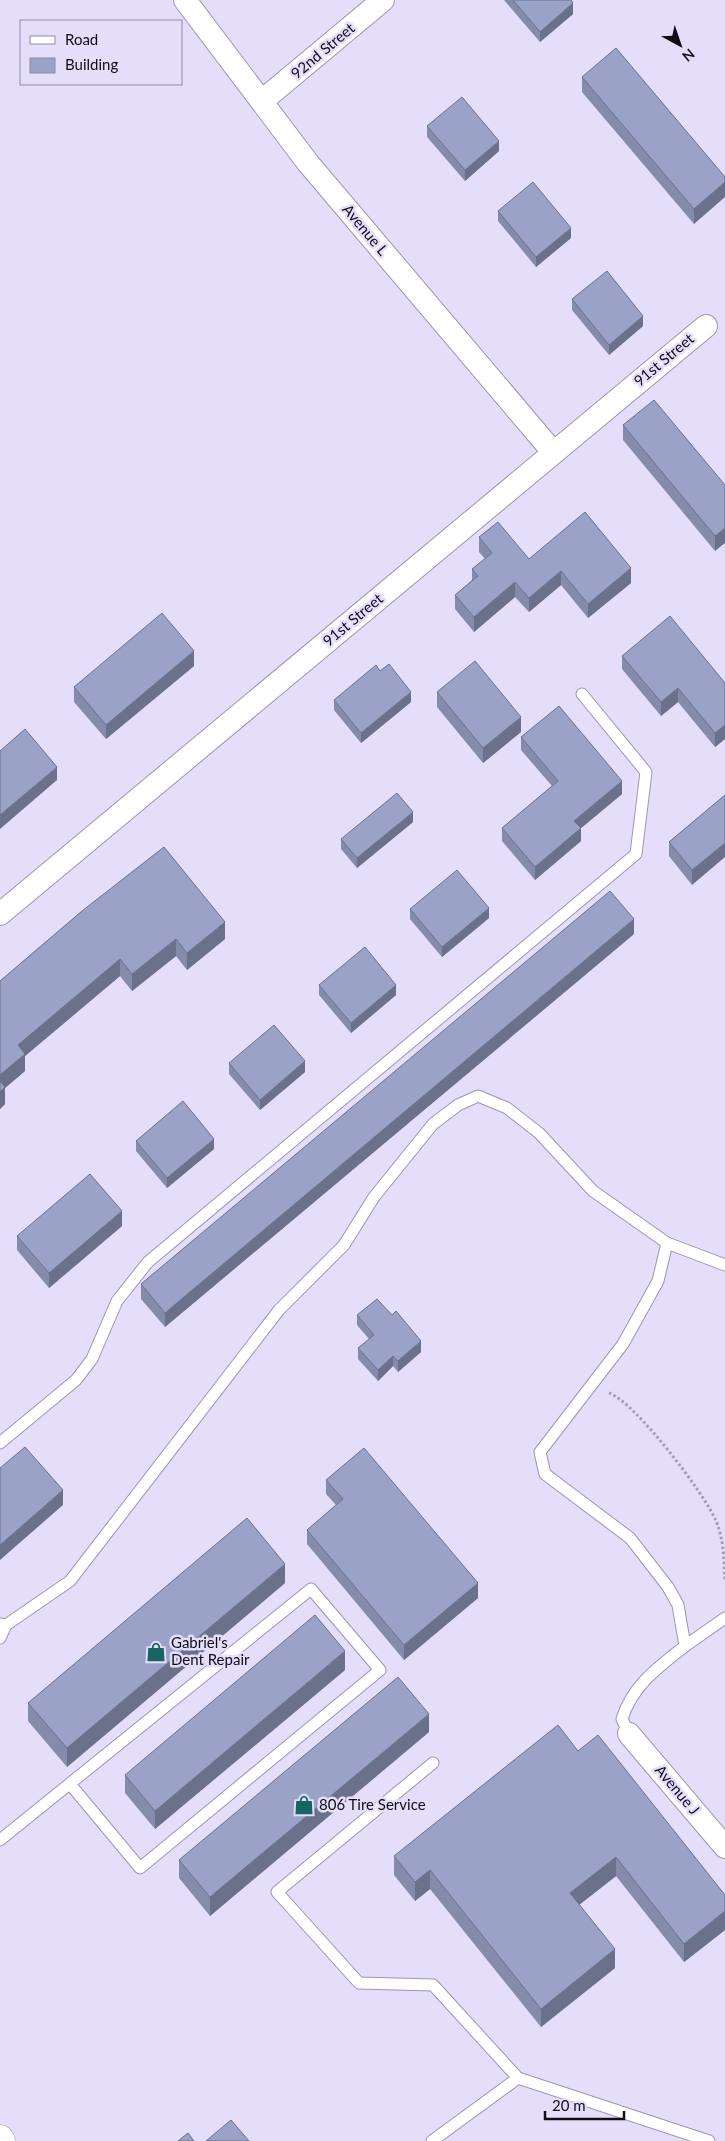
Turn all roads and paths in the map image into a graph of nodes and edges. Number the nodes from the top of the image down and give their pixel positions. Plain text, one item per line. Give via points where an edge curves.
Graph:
1 (185, 0) edge
2 (384, 0) edge
3 (262, 101) junction
4 (706, 326) dead end
5 (553, 452) junction
6 (582, 694) dead end
7 (0, 914) edge
8 (667, 1243) junction
9 (725, 1264) edge
10 (588, 1390) junction
11 (0, 1442) edge
12 (725, 1581) edge
13 (725, 1618) edge
14 (3, 1624) edge
15 (0, 1638) edge
16 (684, 1646) junction
17 (629, 1734) joint
18 (433, 1763) dead end
19 (70, 1784) junction
20 (0, 1840) edge
21 (725, 1846) edge
22 (518, 2078) junction
23 (432, 2141) edge
24 (709, 2141) edge

1 - 3 street, Avenue L
2 - 3 street, 92nd Street
3 - 5 street, Avenue L via 308,163
4 - 5 street, 91st Street
5 - 7 street, 91st Street
6 - 11 lane via 646,772 636,854 148,1262 117,1301 92,1358 76,1380
8 - 9 lane
8 - 10 lane via 658,1281 623,1344
8 - 14 lane via 593,1191 538,1133 507,1108 478,1096 458,1105 433,1124 374,1197 344,1245 278,1310 70,1581
10 - 12 path via 611,1394 630,1407 700,1490 717,1521
10 - 16 lane via 540,1452 545,1474 630,1538 678,1605
13 - 16 lane
14 - 15 lane
16 - 17 lane via 648,1674 627,1702 622,1719
17 - 21 street, Avenue J
18 - 22 lane via 277,1892 359,1983 432,1985
19 - 19 lane via 311,1589 380,1670 140,1868
19 - 20 lane
22 - 23 lane
22 - 24 lane

